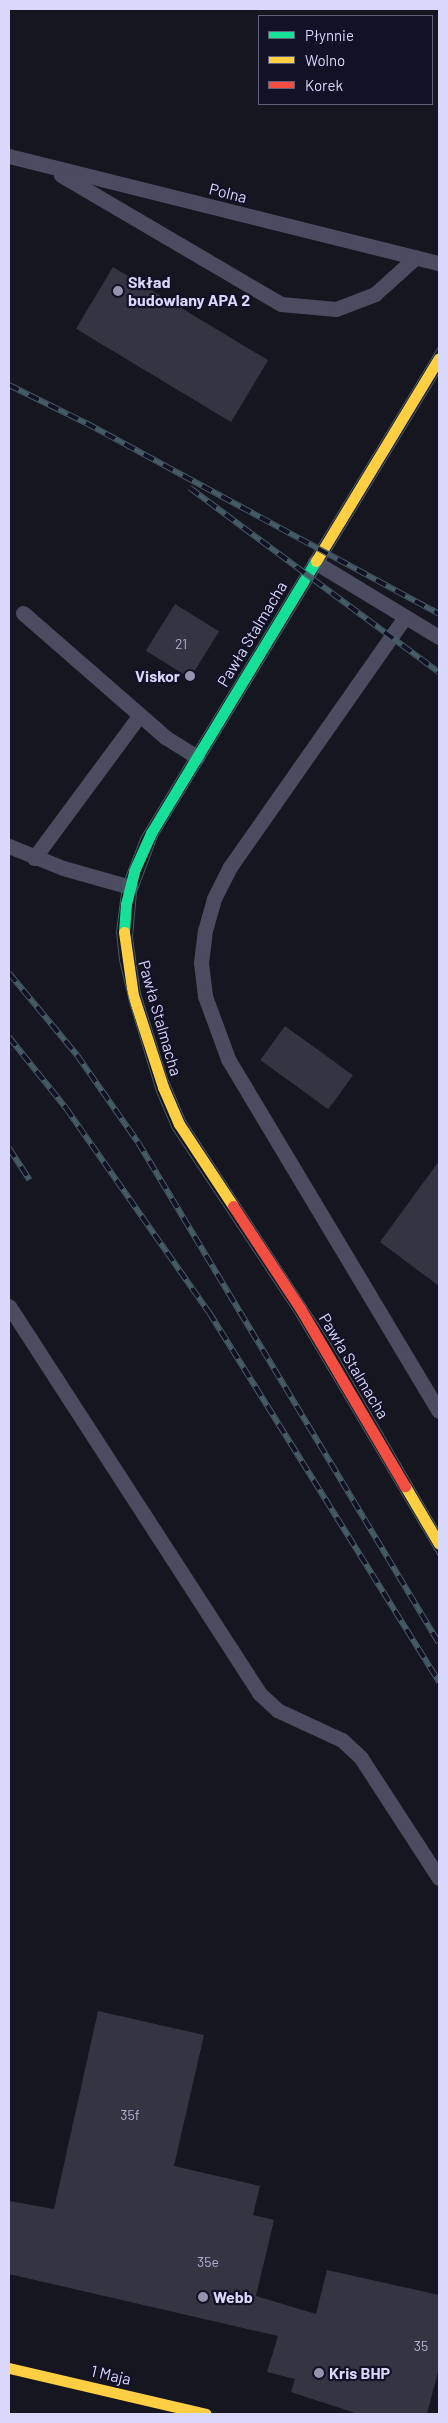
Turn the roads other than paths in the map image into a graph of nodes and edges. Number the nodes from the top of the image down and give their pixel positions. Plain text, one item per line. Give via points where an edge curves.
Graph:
1 (9, 156) edge
2 (47, 166) junction
3 (416, 257) junction
4 (439, 263) edge
5 (439, 358) edge
6 (315, 562) junction
7 (24, 613) dead end
8 (405, 616) junction
9 (439, 637) edge
10 (140, 715) junction
11 (197, 757) junction
12 (9, 846) edge
13 (34, 858) junction
14 (130, 887) junction
15 (9, 1306) edge
16 (439, 1411) edge
17 (439, 1544) edge
18 (439, 1878) edge
19 (9, 2368) edge
20 (206, 2414) edge

1 - 2 lane, Polna
2 - 3 lane, Polna
2 - 3 lane via 281,304 336,309 375,294
3 - 4 lane, Polna
5 - 6 street, Pawła Stalmacha
6 - 8 lane
6 - 11 street, Pawła Stalmacha
7 - 10 lane
8 - 9 lane
8 - 16 lane via 230,867 212,907 201,964 205,996 228,1059
10 - 11 lane via 165,737
10 - 13 lane
11 - 14 street, Pawła Stalmacha via 146,842
12 - 13 lane
13 - 14 lane
14 - 17 street, Pawła Stalmacha via 124,932 131,985 175,1117 200,1160 300,1308
15 - 18 lane via 259,1693 277,1710 342,1740 361,1758
19 - 20 street, 1 Maja

